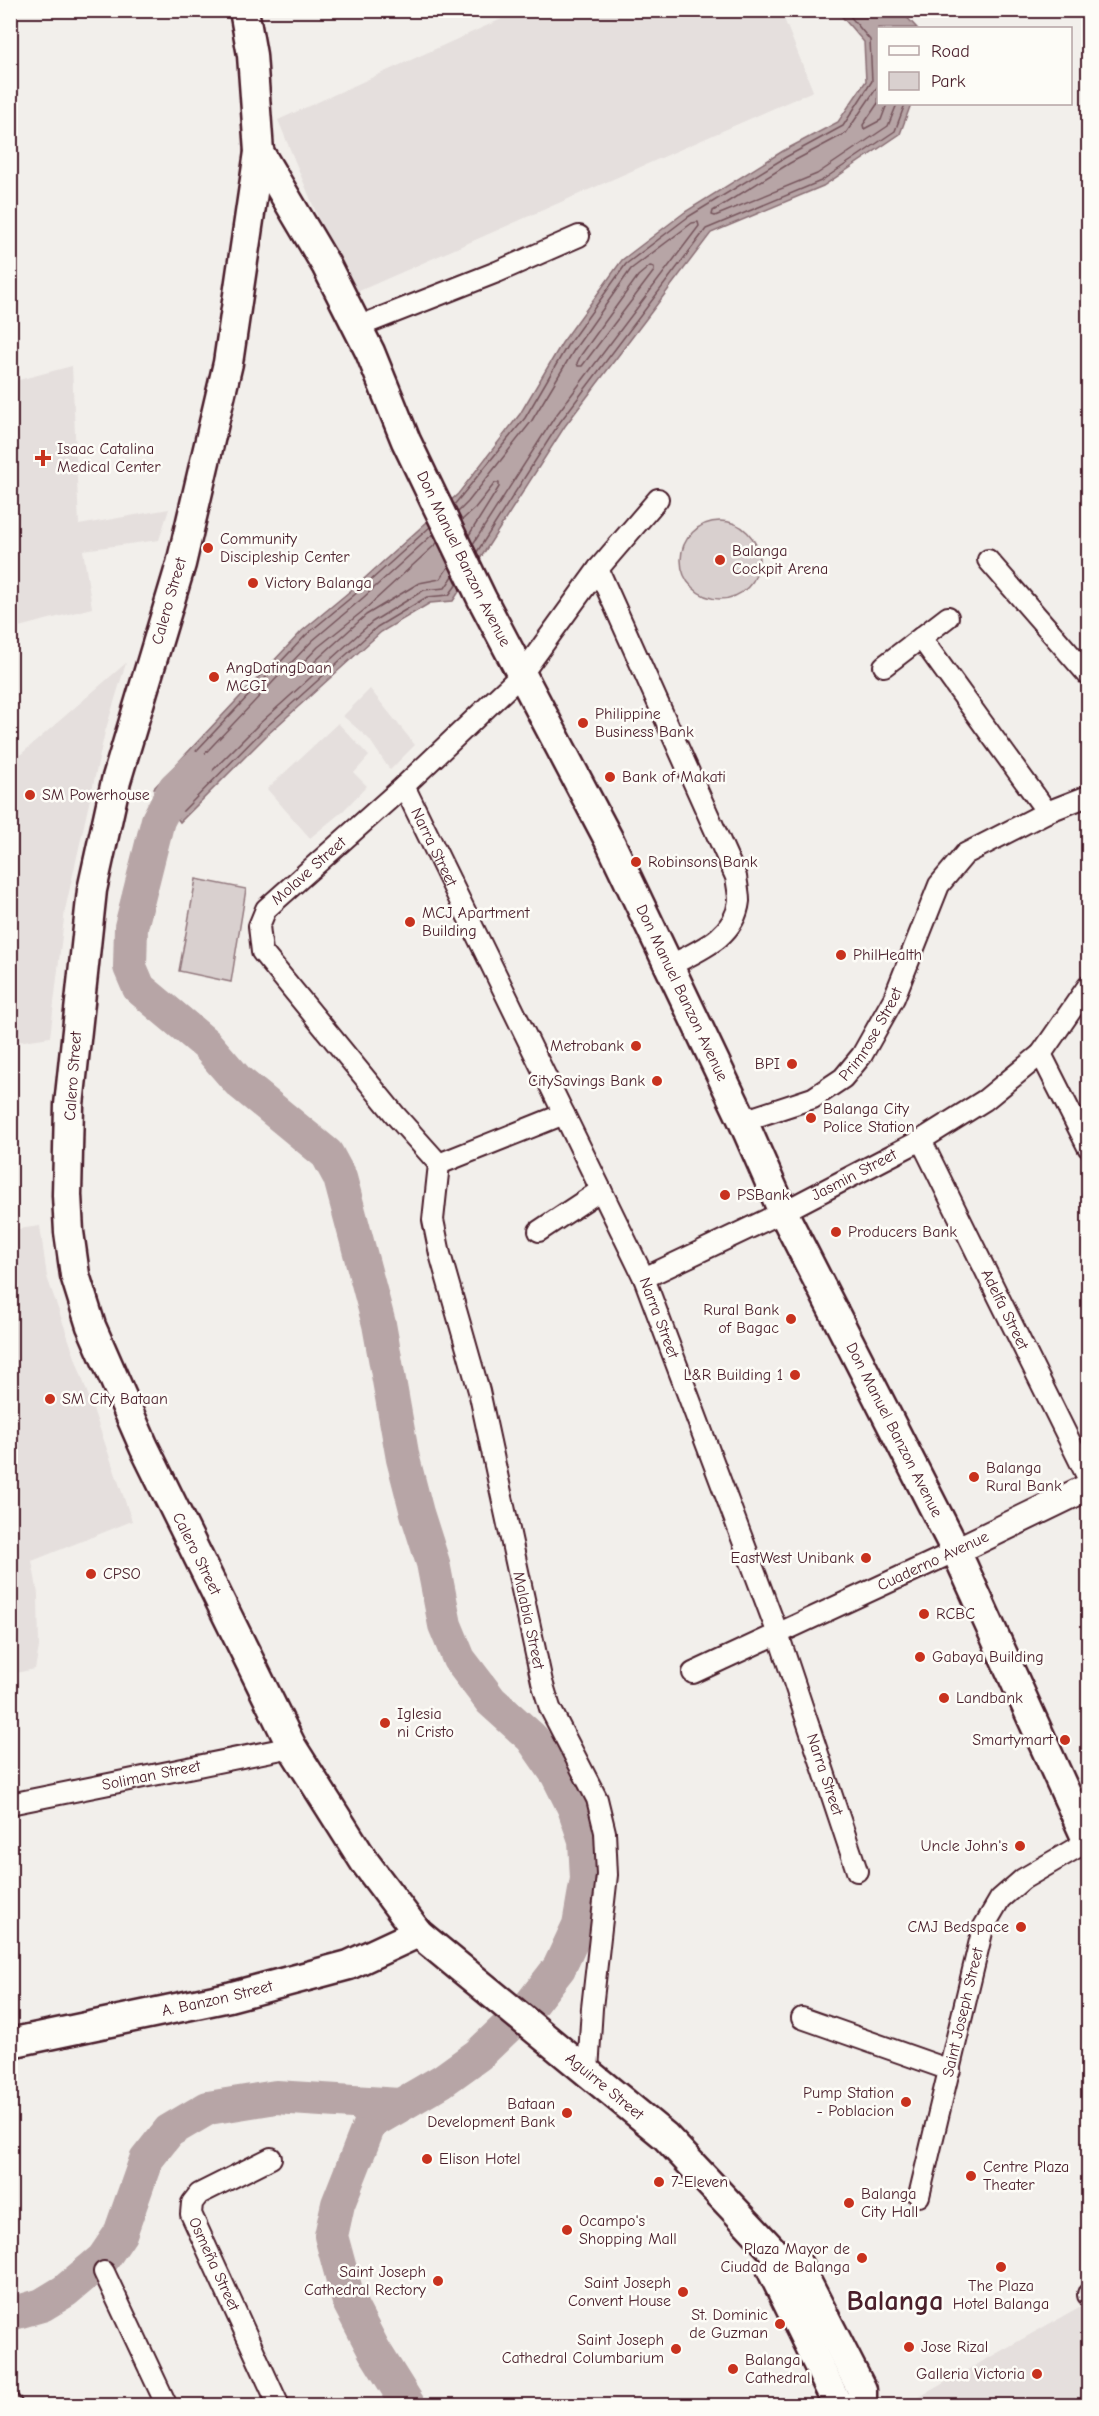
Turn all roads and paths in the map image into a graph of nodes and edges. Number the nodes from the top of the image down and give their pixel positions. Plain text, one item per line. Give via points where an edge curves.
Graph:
1 (244, 10) edge
2 (259, 152) junction
3 (579, 236) dead end
4 (357, 327) junction
5 (658, 499) dead end
6 (988, 560) dead end
7 (598, 569) junction
8 (948, 617) dead end
9 (921, 638) junction
10 (884, 666) dead end
11 (522, 674) junction
12 (1089, 675) edge
13 (405, 786) junction
14 (1087, 800) edge
15 (1047, 812) junction
16 (669, 966) junction
17 (1089, 986) edge
18 (1041, 1054) junction
19 (564, 1114) junction
20 (743, 1121) junction
21 (921, 1140) junction
22 (1089, 1147) edge
23 (439, 1164) junction
24 (601, 1190) junction
25 (783, 1212) junction
26 (539, 1231) dead end
27 (644, 1278) junction
28 (1089, 1478) edge
29 (1089, 1487) edge
30 (956, 1551) junction
31 (778, 1634) junction
32 (693, 1673) dead end
33 (292, 1747) junction
34 (10, 1804) edge
35 (1088, 1842) edge
36 (857, 1870) dead end
37 (418, 1933) junction
38 (802, 2018) dead end
39 (10, 2043) edge
40 (950, 2070) junction
41 (588, 2071) junction
42 (271, 2158) dead end
43 (919, 2196) dead end
44 (777, 2255) junction
45 (104, 2272) dead end
46 (167, 2406) edge
47 (279, 2406) edge
48 (843, 2406) edge
49 (862, 2406) edge

1 - 2 main road via 252,55
2 - 4 main road, Don Manuel Banzon Avenue via 326,265
2 - 33 main road, Calero Street via 228,363 181,564 116,781 92,890 69,1105 67,1195 75,1275 91,1326 144,1447
3 - 4 street
4 - 11 main road, Don Manuel Banzon Avenue via 406,441
5 - 7 street, Molave Street
6 - 12 street
7 - 11 street, Molave Street
7 - 16 street via 736,877 739,901 732,922 718,939
8 - 9 street
9 - 10 street
9 - 15 street
11 - 13 street, Molave Street
11 - 16 main road, Don Manuel Banzon Avenue via 610,842
13 - 19 street, Narra Street
13 - 23 street, Molave Street via 266,909 259,926 262,952
14 - 15 street, Primrose Street
15 - 20 street, Primrose Street via 965,854 939,885 894,998 862,1055 843,1078 813,1098
16 - 20 main road, Don Manuel Banzon Avenue
17 - 18 street, Jasmin Street
18 - 21 street, Jasmin Street via 985,1100
18 - 22 street
19 - 23 street
19 - 24 street, Narra Street
20 - 25 main road, Don Manuel Banzon Avenue
21 - 25 street, Jasmin Street
21 - 28 street, Adelfa Street
23 - 41 street, Malabia Street via 433,1220 479,1390 542,1682 550,1708 597,1799 605,1832 607,1875
24 - 26 street
24 - 27 street, Narra Street
25 - 27 street, Jasmin Street
25 - 30 main road, Don Manuel Banzon Avenue
27 - 31 street, Narra Street
29 - 30 street, Cuaderno Avenue
30 - 31 street, Cuaderno Avenue
30 - 35 main road, Don Manuel Banzon Avenue
31 - 32 street, Cuaderno Avenue
31 - 36 street, Narra Street
33 - 34 street, Soliman Street
33 - 37 main road, Calero Street via 364,1861
35 - 40 street, Saint Joseph Street via 1023,1879 1000,1899 983,1928
37 - 39 main road, A. Banzon Street via 349,1965 229,1996
37 - 41 main road, Aguirre Street
38 - 40 street
40 - 43 street, Saint Joseph Street
41 - 44 main road, Aguirre Street via 665,2136
42 - 47 street, Osmeña Street via 199,2194 192,2203 191,2214
44 - 48 main road via 772,2271 837,2403
44 - 49 main road, Aguirre Street via 796,2261 862,2390
45 - 46 street

